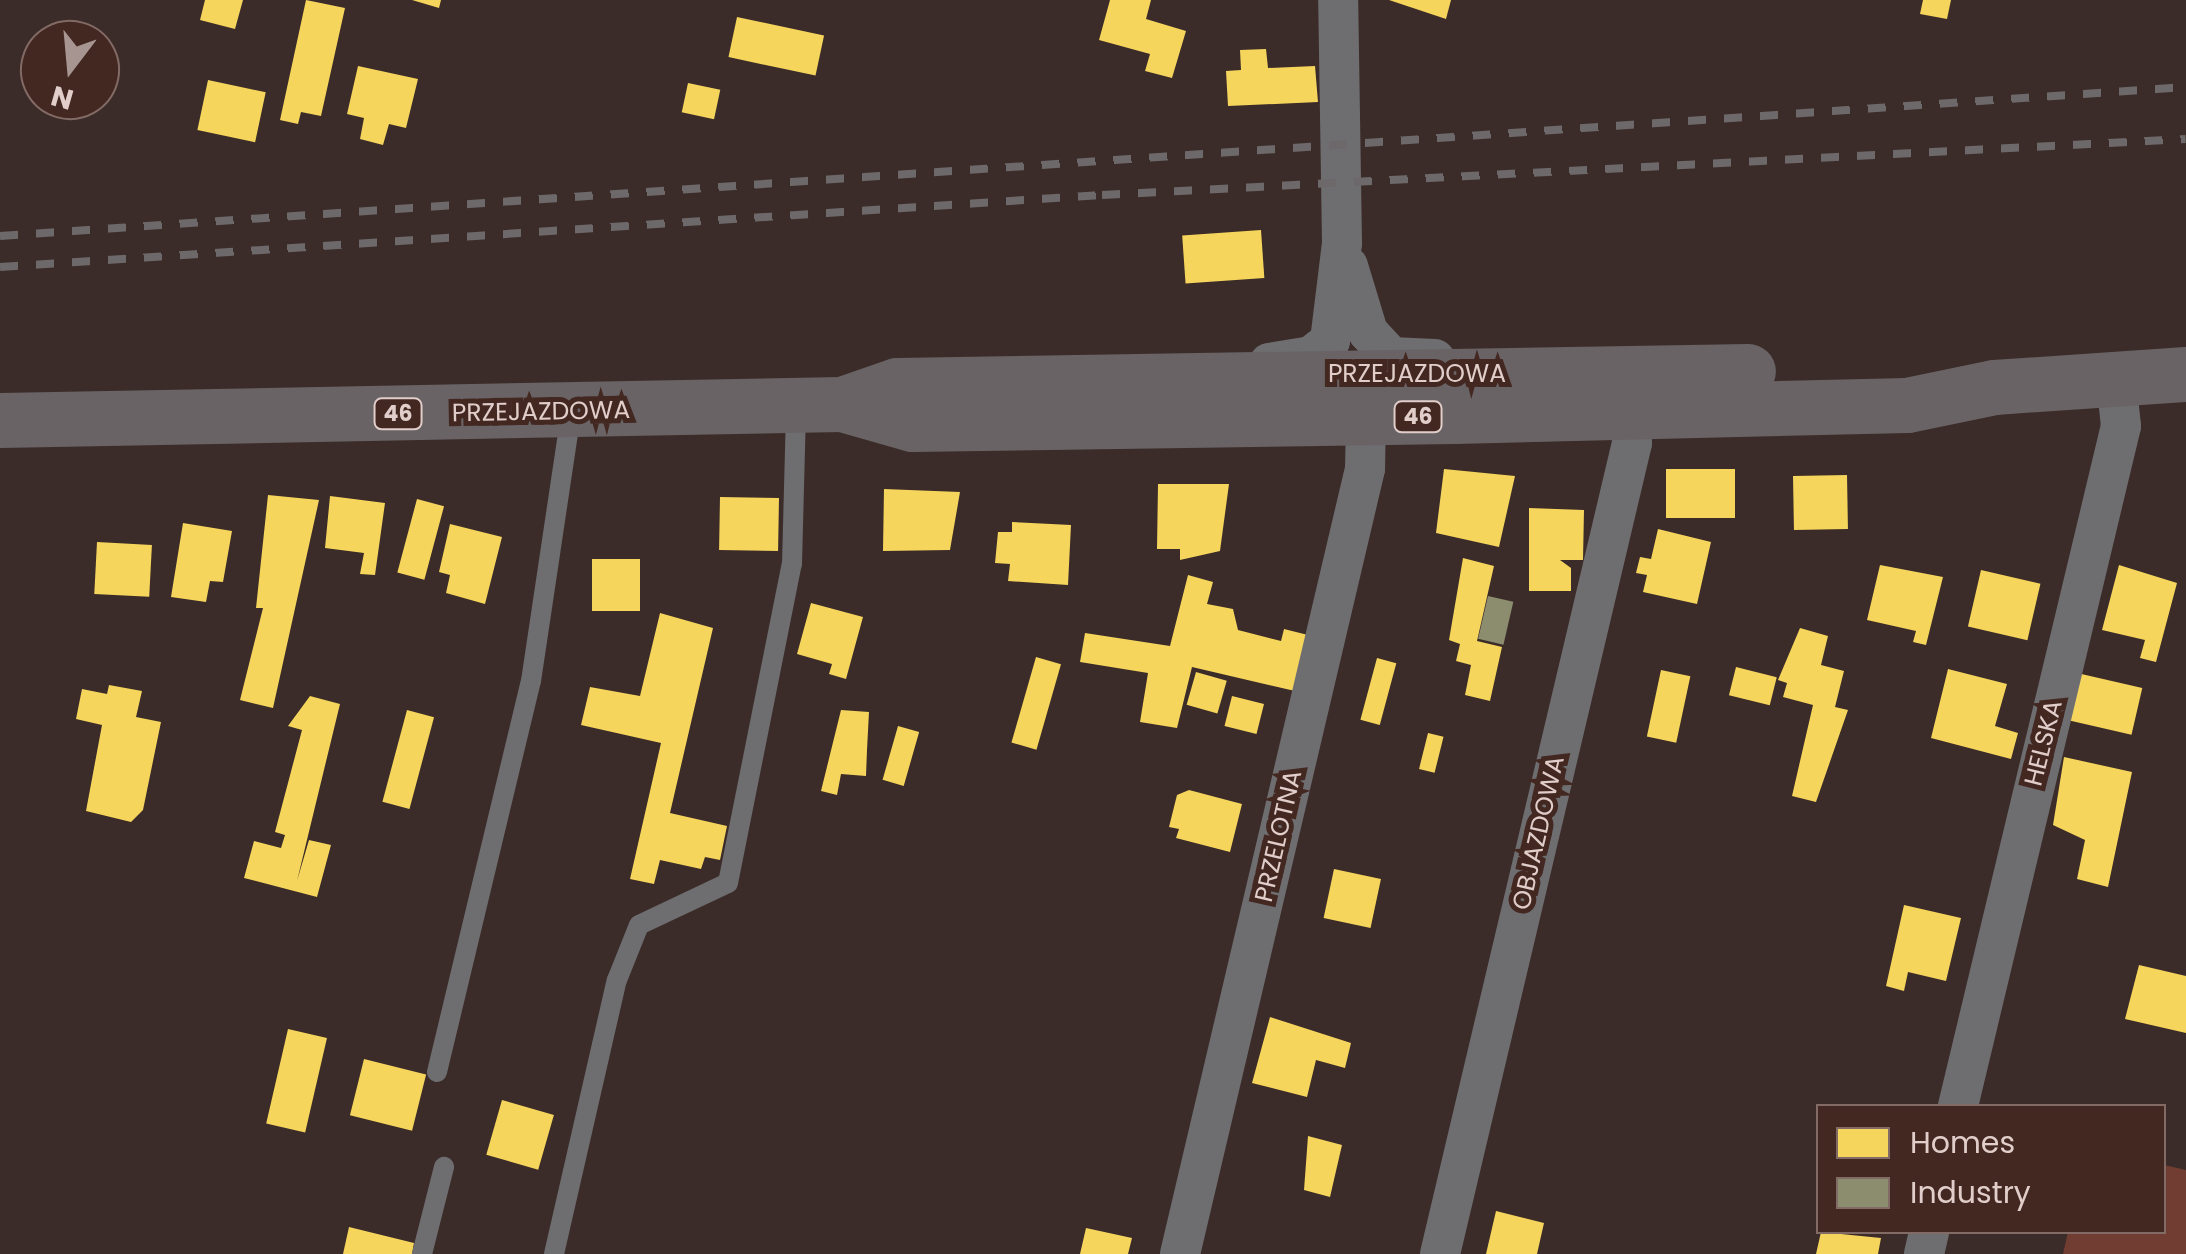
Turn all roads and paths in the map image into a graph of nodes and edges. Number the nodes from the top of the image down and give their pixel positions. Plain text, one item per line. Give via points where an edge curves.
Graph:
1 (1338, 0) edge
2 (1342, 243) junction
3 (1764, 370) junction
4 (2186, 374) edge
5 (2116, 379) junction
6 (983, 383) junction
7 (1994, 387) junction
8 (819, 405) junction
9 (1632, 411) junction
10 (571, 412) junction
11 (1366, 417) junction
12 (0, 420) edge
13 (437, 1072) dead end
14 (1958, 1104) edge
15 (444, 1167) dead end
16 (422, 1254) edge
17 (554, 1254) edge
18 (1180, 1254) edge
19 (1440, 1254) edge

1 - 2 street
2 - 3 street via 1368,332 1391,357 1737,354
2 - 6 street via 1330,340 1310,356 1022,366
3 - 6 main road, PRZEJAZDOWA / 46
3 - 7 main road, PRZEJAZDOWA / 46 via 1905,370
4 - 5 main road, PRZEJAZDOWA / 46
5 - 7 main road, PRZEJAZDOWA / 46
5 - 14 street, HELSKA via 2121,426
6 - 8 main road, PRZEJAZDOWA / 46 via 897,384
7 - 9 main road, PRZEJAZDOWA / 46 via 1908,405
8 - 10 main road, PRZEJAZDOWA / 46
8 - 11 main road, PRZEJAZDOWA / 46 via 912,424
8 - 17 lane via 728,883 639,925 617,980
9 - 11 main road, PRZEJAZDOWA / 46
9 - 19 street, OBJAZDOWA via 1632,443
10 - 12 main road, PRZEJAZDOWA / 46
10 - 13 lane via 571,461 531,682
11 - 18 street, PRZELOTNA via 1365,469
15 - 16 lane

